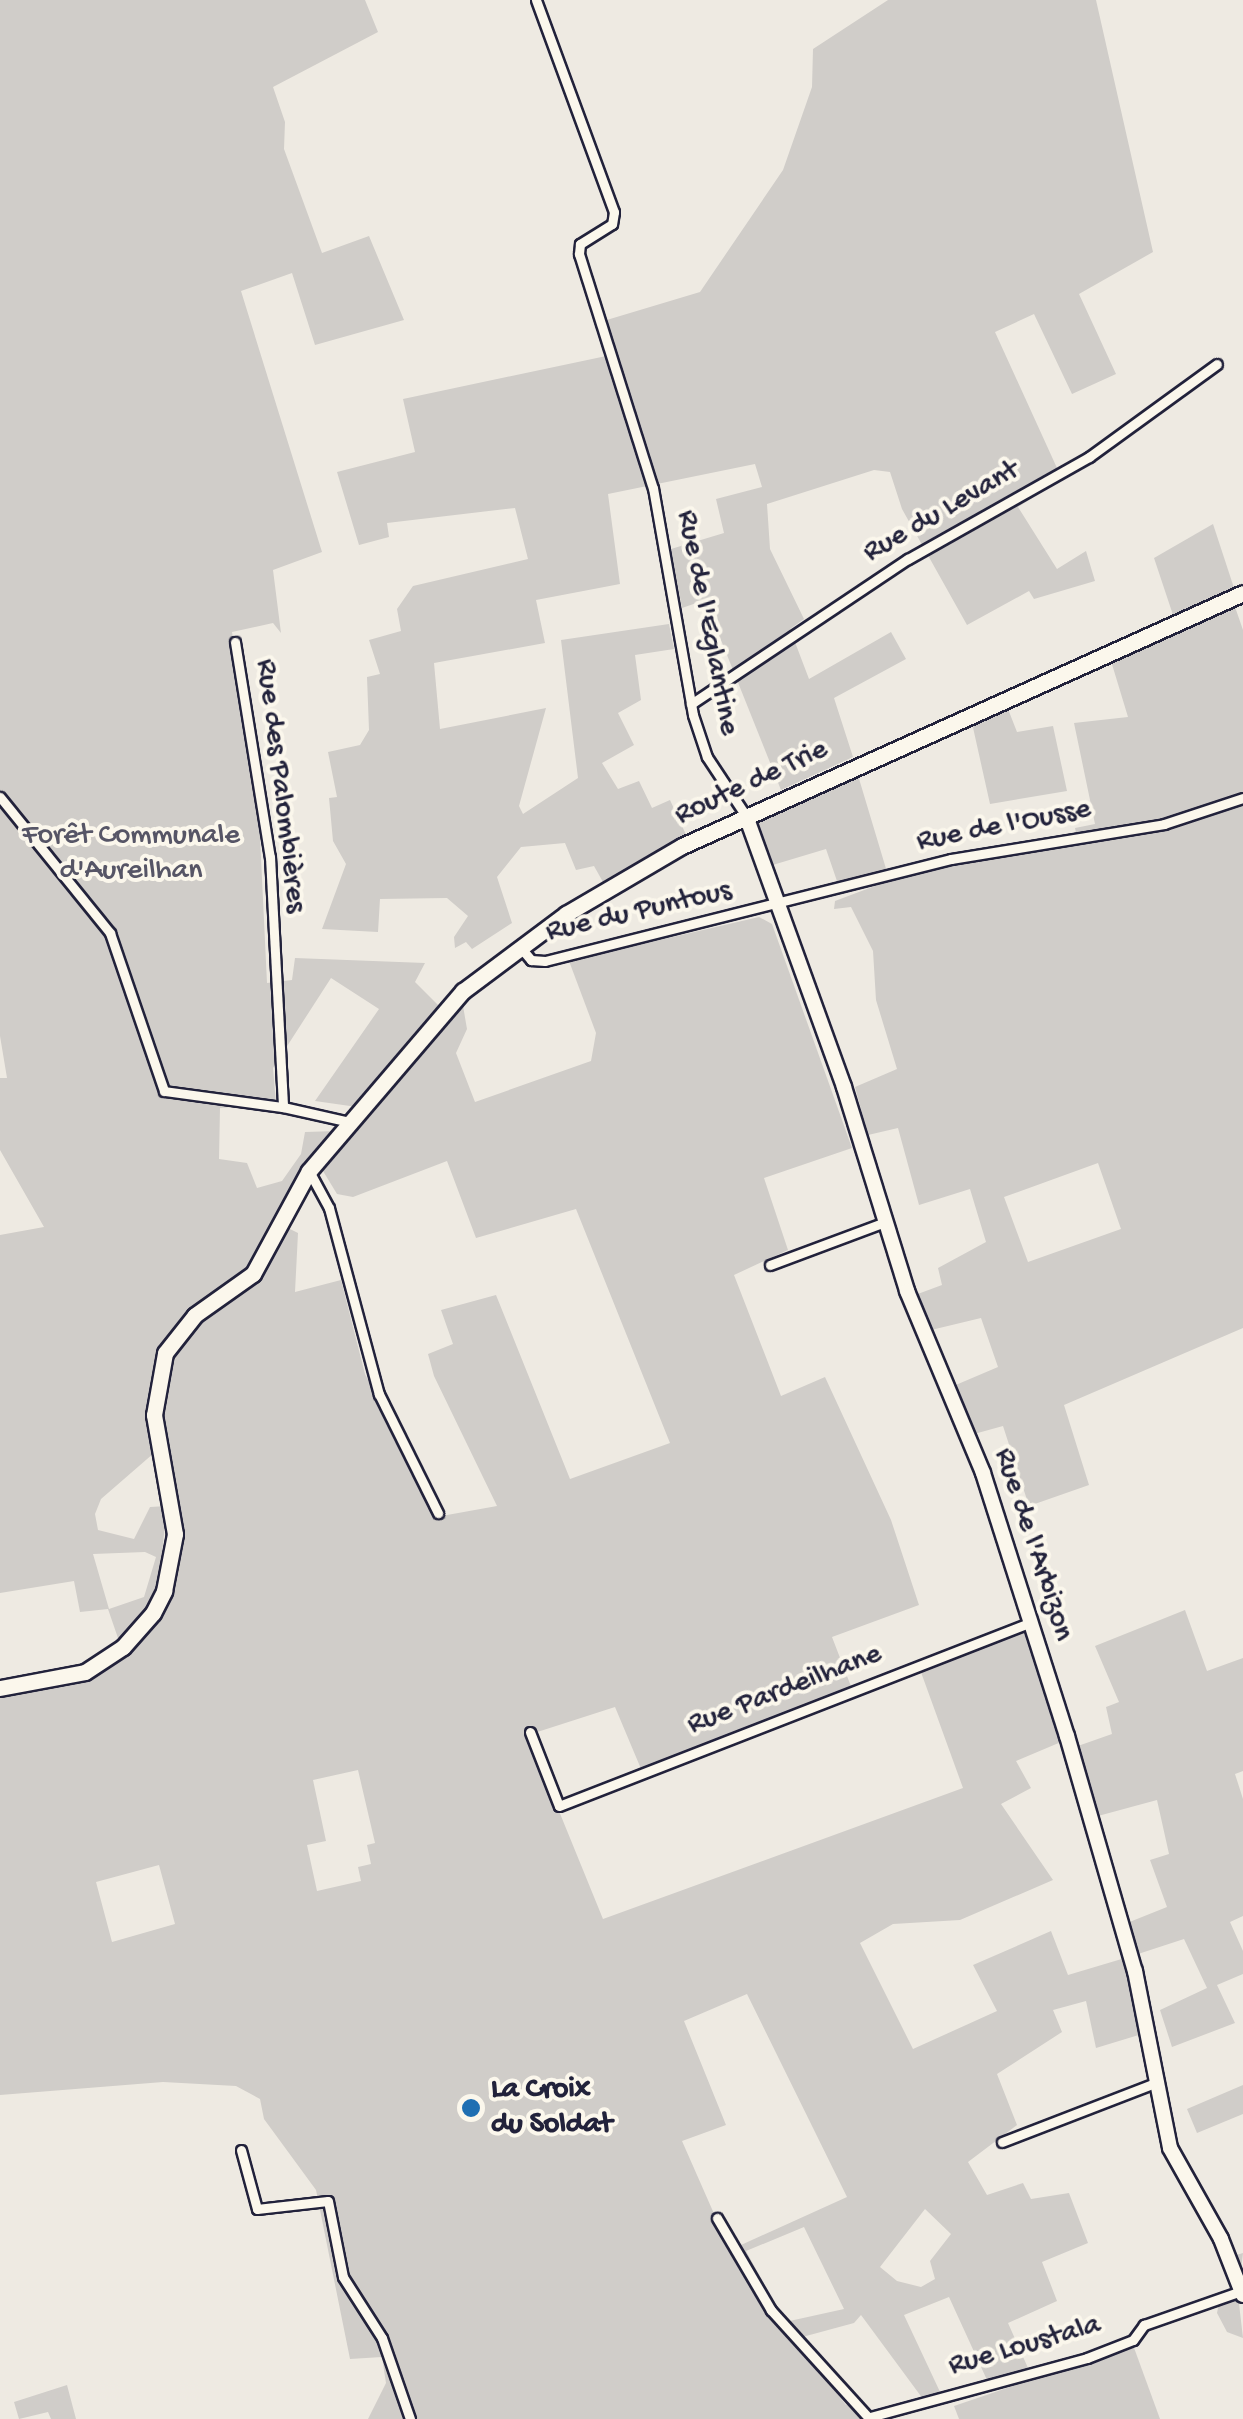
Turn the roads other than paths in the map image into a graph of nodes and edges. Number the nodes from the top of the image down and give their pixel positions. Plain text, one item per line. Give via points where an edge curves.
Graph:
1 (536, 0) edge
2 (1217, 364) dead end
3 (1243, 592) edge
4 (235, 642) dead end
5 (691, 704) junction
6 (0, 797) edge
7 (1243, 798) edge
8 (746, 816) junction
9 (774, 907) junction
10 (521, 948) junction
11 (283, 1107) junction
12 (350, 1122) junction
13 (309, 1171) junction
14 (885, 1222) junction
15 (770, 1264) dead end
16 (438, 1513) dead end
17 (1029, 1623) junction
18 (0, 1688) edge
19 (530, 1732) dead end
20 (1155, 2083) junction
21 (1002, 2142) dead end
22 (241, 2150) dead end
23 (717, 2218) dead end
24 (1242, 2293) edge
25 (870, 2418) edge
26 (410, 2419) edge

1 - 5 street, Rue de l'Eglantine via 614,212 608,229 578,248 654,488
2 - 5 street, Rue du Levant via 1089,457 908,559
3 - 8 main road, Route de Trie
4 - 11 street, Rue des Palombières via 270,857
5 - 8 street, Rue de l'Eglantine via 707,757
6 - 11 street via 110,933 164,1091
7 - 9 street, Rue de l'Ousse via 1164,824 950,859
8 - 9 street, Rue de l'Arbizon
8 - 10 main road, Route de Trie via 630,874
9 - 10 street, Rue du Puntous via 545,961 531,960
9 - 14 street, Rue de l'Arbizon via 844,1086
10 - 12 main road, Route de Trie via 463,991
11 - 12 street
12 - 13 main road, Route de Trie
13 - 16 street via 322,1188 337,1235 379,1394
13 - 18 main road, Route de Trie via 253,1274 183,1326 159,1370 155,1434 175,1534 164,1592 152,1613 123,1647 85,1672
14 - 15 street
14 - 17 street, Rue de l'Arbizon via 930,1356 983,1473
17 - 19 street, Rue Pardeilhane via 560,1806
17 - 20 street, Rue de l'Arbizon via 1134,1971
20 - 21 street
20 - 24 street, Rue de l'Arbizon via 1173,2154
22 - 26 street via 257,2209 328,2200 343,2277 382,2338
23 - 25 street via 771,2310
24 - 25 street, Rue Loustala via 1144,2325 1133,2340 1086,2358

